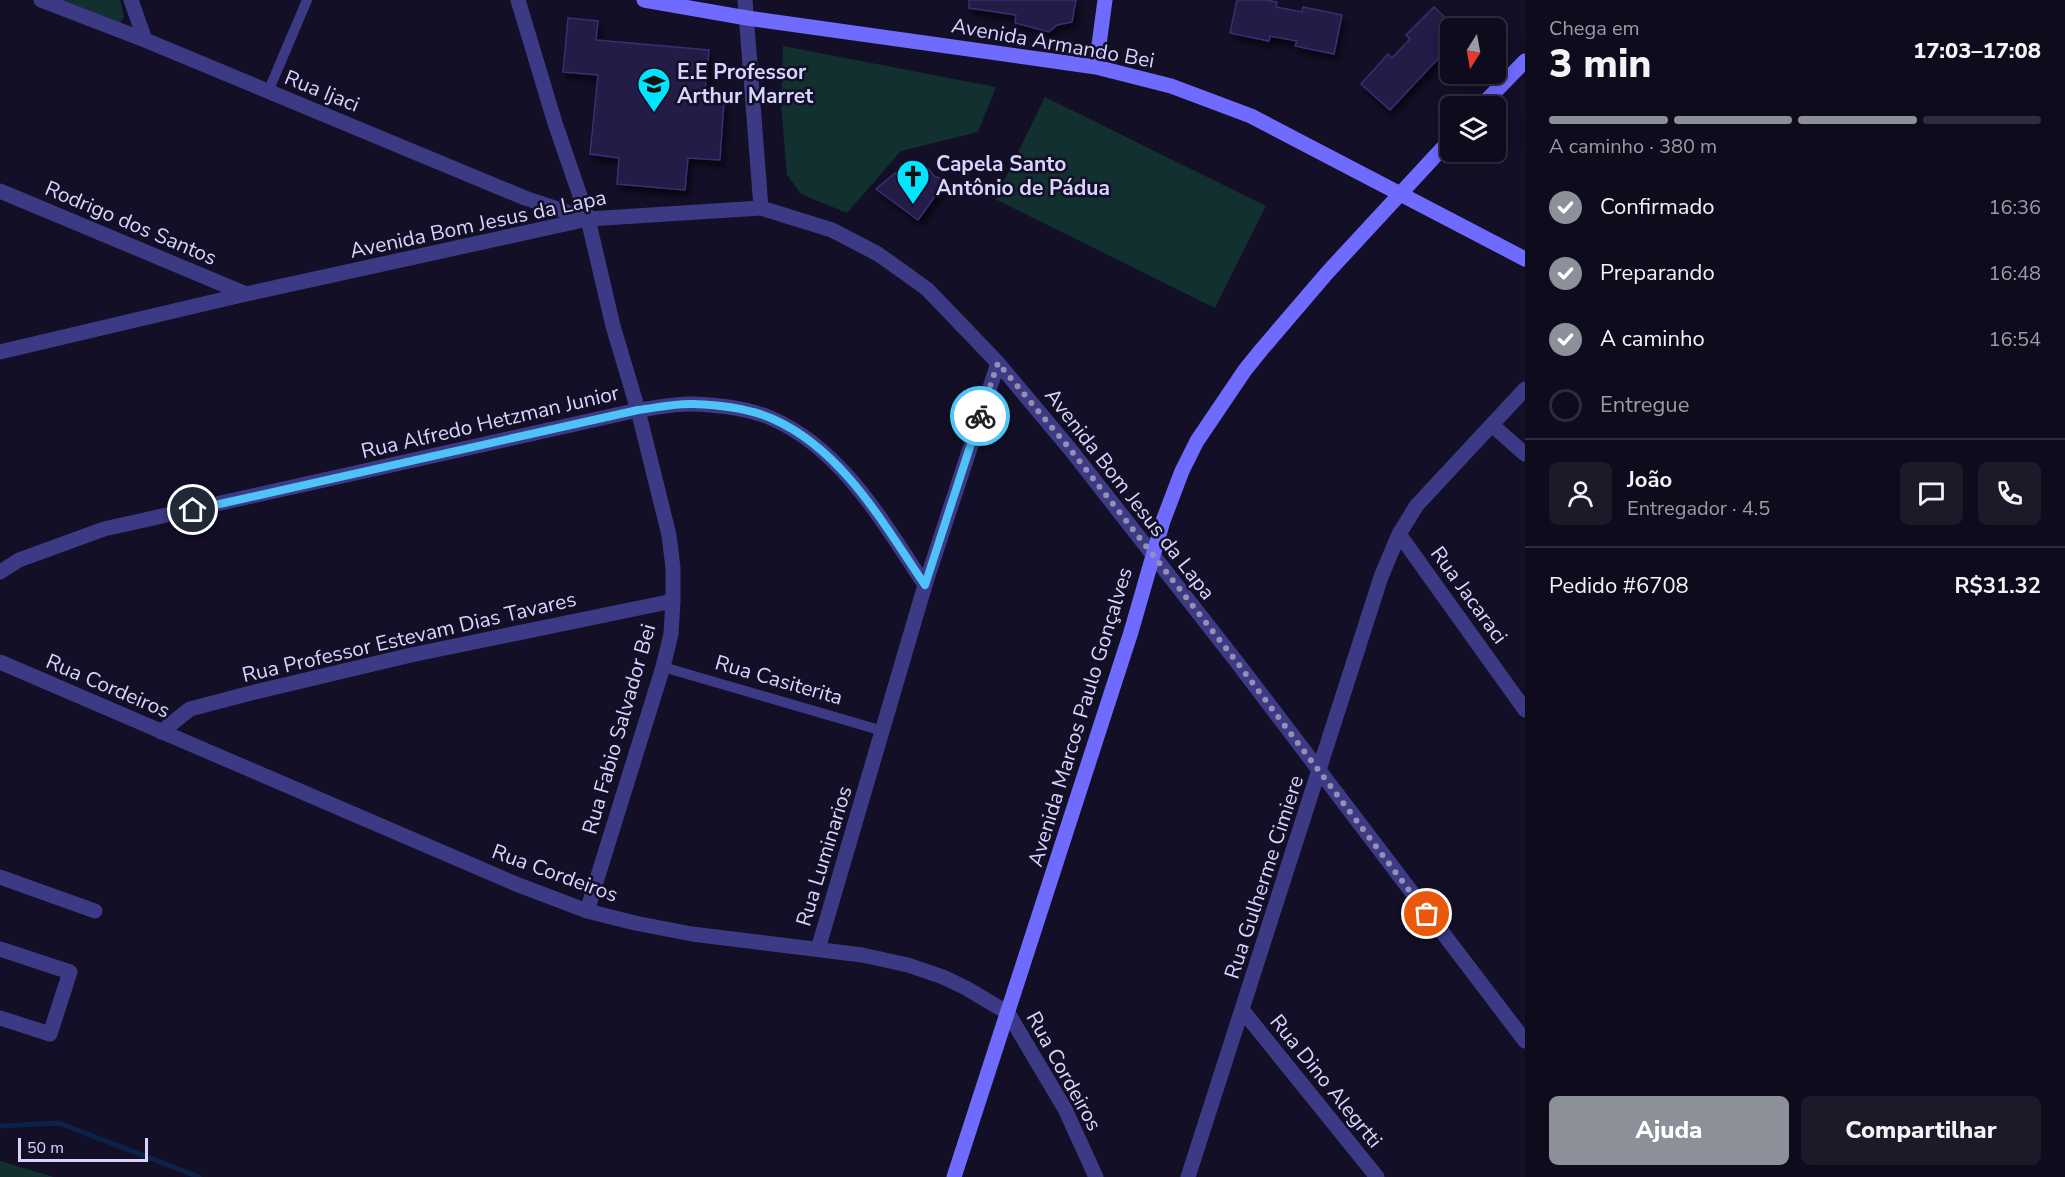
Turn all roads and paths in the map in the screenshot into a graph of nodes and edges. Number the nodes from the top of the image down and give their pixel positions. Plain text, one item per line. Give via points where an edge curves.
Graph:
1 (41, 0) edge
2 (131, 0) edge
3 (307, 0) edge
4 (518, 0) edge
5 (644, 0) edge
6 (745, 0) edge
7 (1105, 0) edge
8 (747, 18) junction
9 (145, 40) junction
10 (1525, 61) edge
11 (1096, 68) junction
12 (268, 92) junction
13 (1491, 96) edge
14 (1440, 151) edge
15 (0, 191) edge
16 (1401, 195) junction
17 (761, 208) junction
18 (588, 219) junction
19 (1525, 259) edge
20 (246, 294) junction
21 (0, 352) edge
22 (998, 363) junction
23 (1525, 389) edge
24 (638, 410) junction
25 (1492, 425) junction
26 (1525, 454) edge
27 (1399, 534) junction
28 (1152, 555) junction
29 (0, 572) edge
30 (925, 585) junction
31 (673, 601) junction
32 (0, 662) edge
33 (663, 667) junction
34 (1525, 710) edge
35 (883, 731) junction
36 (161, 732) junction
37 (1320, 770) junction
38 (0, 877) edge
39 (95, 911) dead end
40 (587, 911) junction
41 (0, 949) edge
42 (818, 949) junction
43 (1243, 1011) junction
44 (1008, 1013) junction
45 (1, 1021) edge
46 (1525, 1041) edge
47 (954, 1177) edge
48 (1096, 1177) edge
49 (1188, 1177) edge
50 (1377, 1177) edge

1 - 9 street, Rua Ijaci
2 - 9 street
3 - 12 lane
4 - 18 street, Rua Fabio Salvador Bei
5 - 8 street, Avenida Armando Bei
6 - 8 street
7 - 11 street
8 - 11 street, Avenida Armando Bei
8 - 17 street
9 - 12 street, Rua Ijaci
10 - 13 street
11 - 16 street, Avenida Armando Bei via 1171,86 1251,116
12 - 18 street, Rua Ijaci via 525,198
14 - 16 street, Avenida Marcos Paulo Gonçalves
15 - 20 street, Rodrigo dos Santos
16 - 19 street, Avenida Armando Bei
16 - 28 street, Avenida Marcos Paulo Gonçalves via 1327,273 1245,370 1197,441
17 - 18 street, Avenida Bom Jesus da Lapa
17 - 22 street, Avenida Bom Jesus da Lapa via 832,230 878,254 927,289
18 - 20 street, Avenida Bom Jesus da Lapa
18 - 24 street, Rua Fabio Salvador Bei
20 - 21 street, Avenida Bom Jesus da Lapa
22 - 28 street, Avenida Bom Jesus da Lapa
22 - 30 street, Rua Luminarios
23 - 25 street, Rua Gulherme Cimiere
24 - 29 street, Rua Alfredo Hetzman Junior via 104,529 19,560
24 - 30 street, Rua Alfredo Hetzman Junior via 691,404 740,409 792,429 833,462 858,489
24 - 31 street, Rua Fabio Salvador Bei via 669,535
25 - 26 street
25 - 27 street, Rua Gulherme Cimiere via 1417,505
27 - 34 street, Rua Jacaraci
27 - 37 street, Rua Gulherme Cimiere via 1377,587
28 - 37 street, Avenida Bom Jesus da Lapa
28 - 44 street, Avenida Marcos Paulo Gonçalves via 1131,632
30 - 35 street, Rua Luminarios
31 - 33 street, Rua Fabio Salvador Bei
31 - 36 street, Rua Professor Estevam Dias Tavares via 411,655 251,693 190,709
32 - 36 street, Rua Cordeiros
33 - 35 lane, Rua Casiterita
33 - 40 street, Rua Fabio Salvador Bei
35 - 42 street, Rua Luminarios
36 - 40 street, Rua Cordeiros
37 - 43 street, Rua Gulherme Cimiere
37 - 46 street, Avenida Bom Jesus da Lapa
38 - 39 street
40 - 42 street, Rua Cordeiros via 692,934
41 - 45 street via 70,972 50,1034
42 - 44 street, Rua Cordeiros via 908,965 943,977
43 - 49 street, Rua Gulherme Cimiere
43 - 50 street, Rua Dino Alegrtti
44 - 47 street, Avenida Marcos Paulo Gonçalves
44 - 48 street, Rua Cordeiros via 1065,1109

